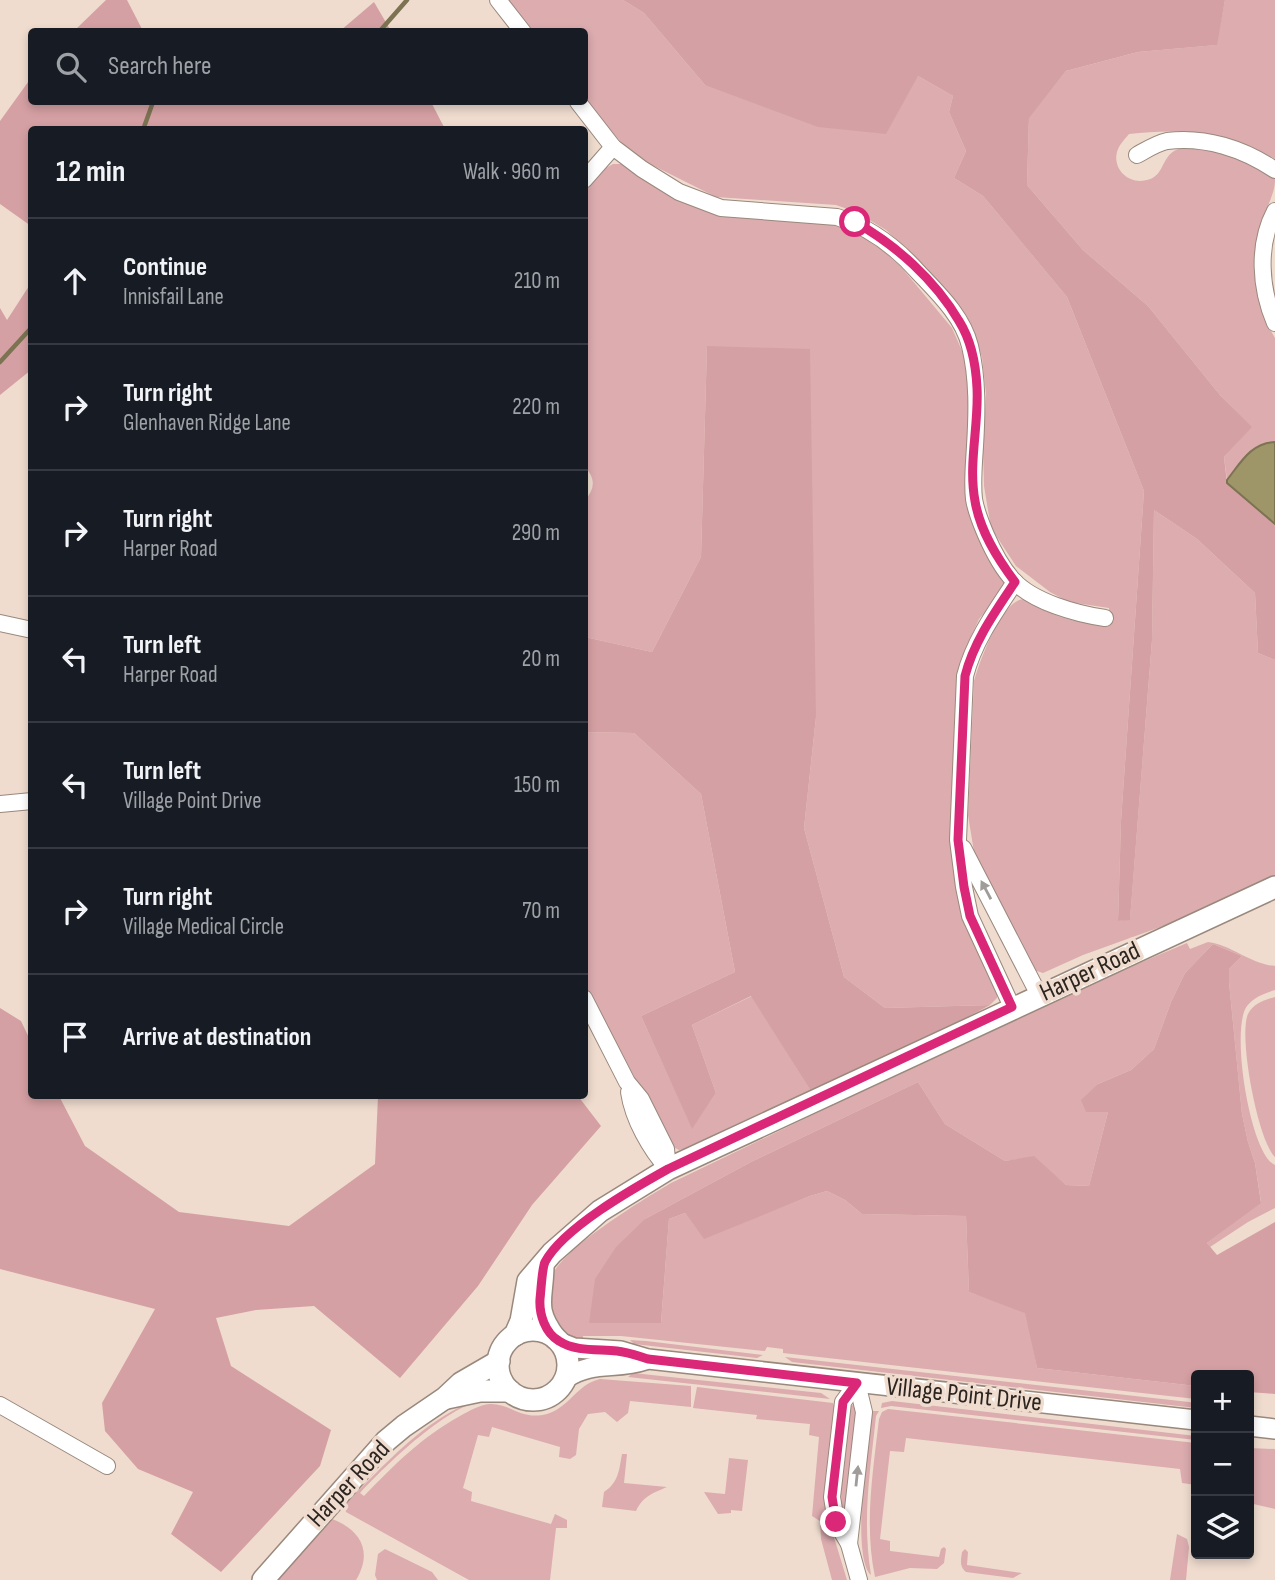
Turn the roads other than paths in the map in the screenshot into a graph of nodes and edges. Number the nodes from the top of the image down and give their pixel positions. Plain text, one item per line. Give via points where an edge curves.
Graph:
1 (498, 0) edge
2 (520, 28) edge
3 (580, 105) edge
4 (613, 147) junction
5 (1138, 155) dead end
6 (1275, 170) edge
7 (588, 175) edge
8 (1275, 211) edge
9 (1275, 323) edge
10 (1015, 582) junction
11 (1105, 618) dead end
12 (0, 623) edge
13 (28, 629) edge
14 (28, 801) edge
15 (0, 804) edge
16 (958, 840) junction
17 (1275, 887) edge
18 (1006, 930) junction
19 (982, 941) junction
20 (1039, 995) junction
21 (588, 1006) edge
22 (1012, 1007) junction
23 (668, 1169) junction
24 (544, 1265) junction
25 (516, 1335) junction
26 (557, 1340) junction
27 (648, 1359) junction
28 (499, 1361) junction
29 (566, 1378) junction
30 (857, 1383) junction
31 (510, 1391) junction
32 (445, 1398) junction
33 (0, 1405) edge
34 (1191, 1419) edge
35 (1254, 1427) edge
36 (1275, 1429) edge
37 (107, 1465) dead end
38 (849, 1544) junction
39 (263, 1580) edge
40 (859, 1580) edge

1 - 2 street
3 - 4 street
4 - 7 street
4 - 10 street via 642,169 721,208 837,217 880,236 907,259 960,321 970,344 977,387 974,499 991,547
5 - 6 street via 1165,141 1201,141 1245,152
8 - 9 street via 1269,222 1262,272
10 - 11 street via 1061,608
10 - 16 street via 980,636 965,676
12 - 13 street
14 - 15 street
18 -> 16 street
16 - 19 street via 970,916
17 - 20 main road, Harper Road
18 - 19 street
18 - 20 street
19 - 22 street
20 - 22 main road, Harper Road
21 - 23 street via 666,1149
22 - 23 main road, Harper Road
23 - 24 main road, Harper Road via 600,1211
24 - 25 main road, Harper Road via 528,1281
24 - 26 main road via 540,1310
25 - 26 main road via 531,1330
25 - 28 main road via 507,1342
26 - 27 street, Village Point Drive via 574,1348 621,1351
26 - 29 main road via 568,1359
27 - 29 street, Village Point Drive via 629,1366 589,1366
27 - 30 street, Village Point Drive
28 - 31 main road via 503,1383
28 - 32 main road, Harper Road via 461,1382
29 - 31 main road via 542,1399 520,1398
30 - 34 street, Village Point Drive
38 -> 30 street via 864,1412
30 - 38 street via 843,1402 832,1497 836,1522
31 - 32 main road, Harper Road
32 - 39 main road, Harper Road via 386,1441
33 - 37 street
35 - 36 street
38 - 40 street

